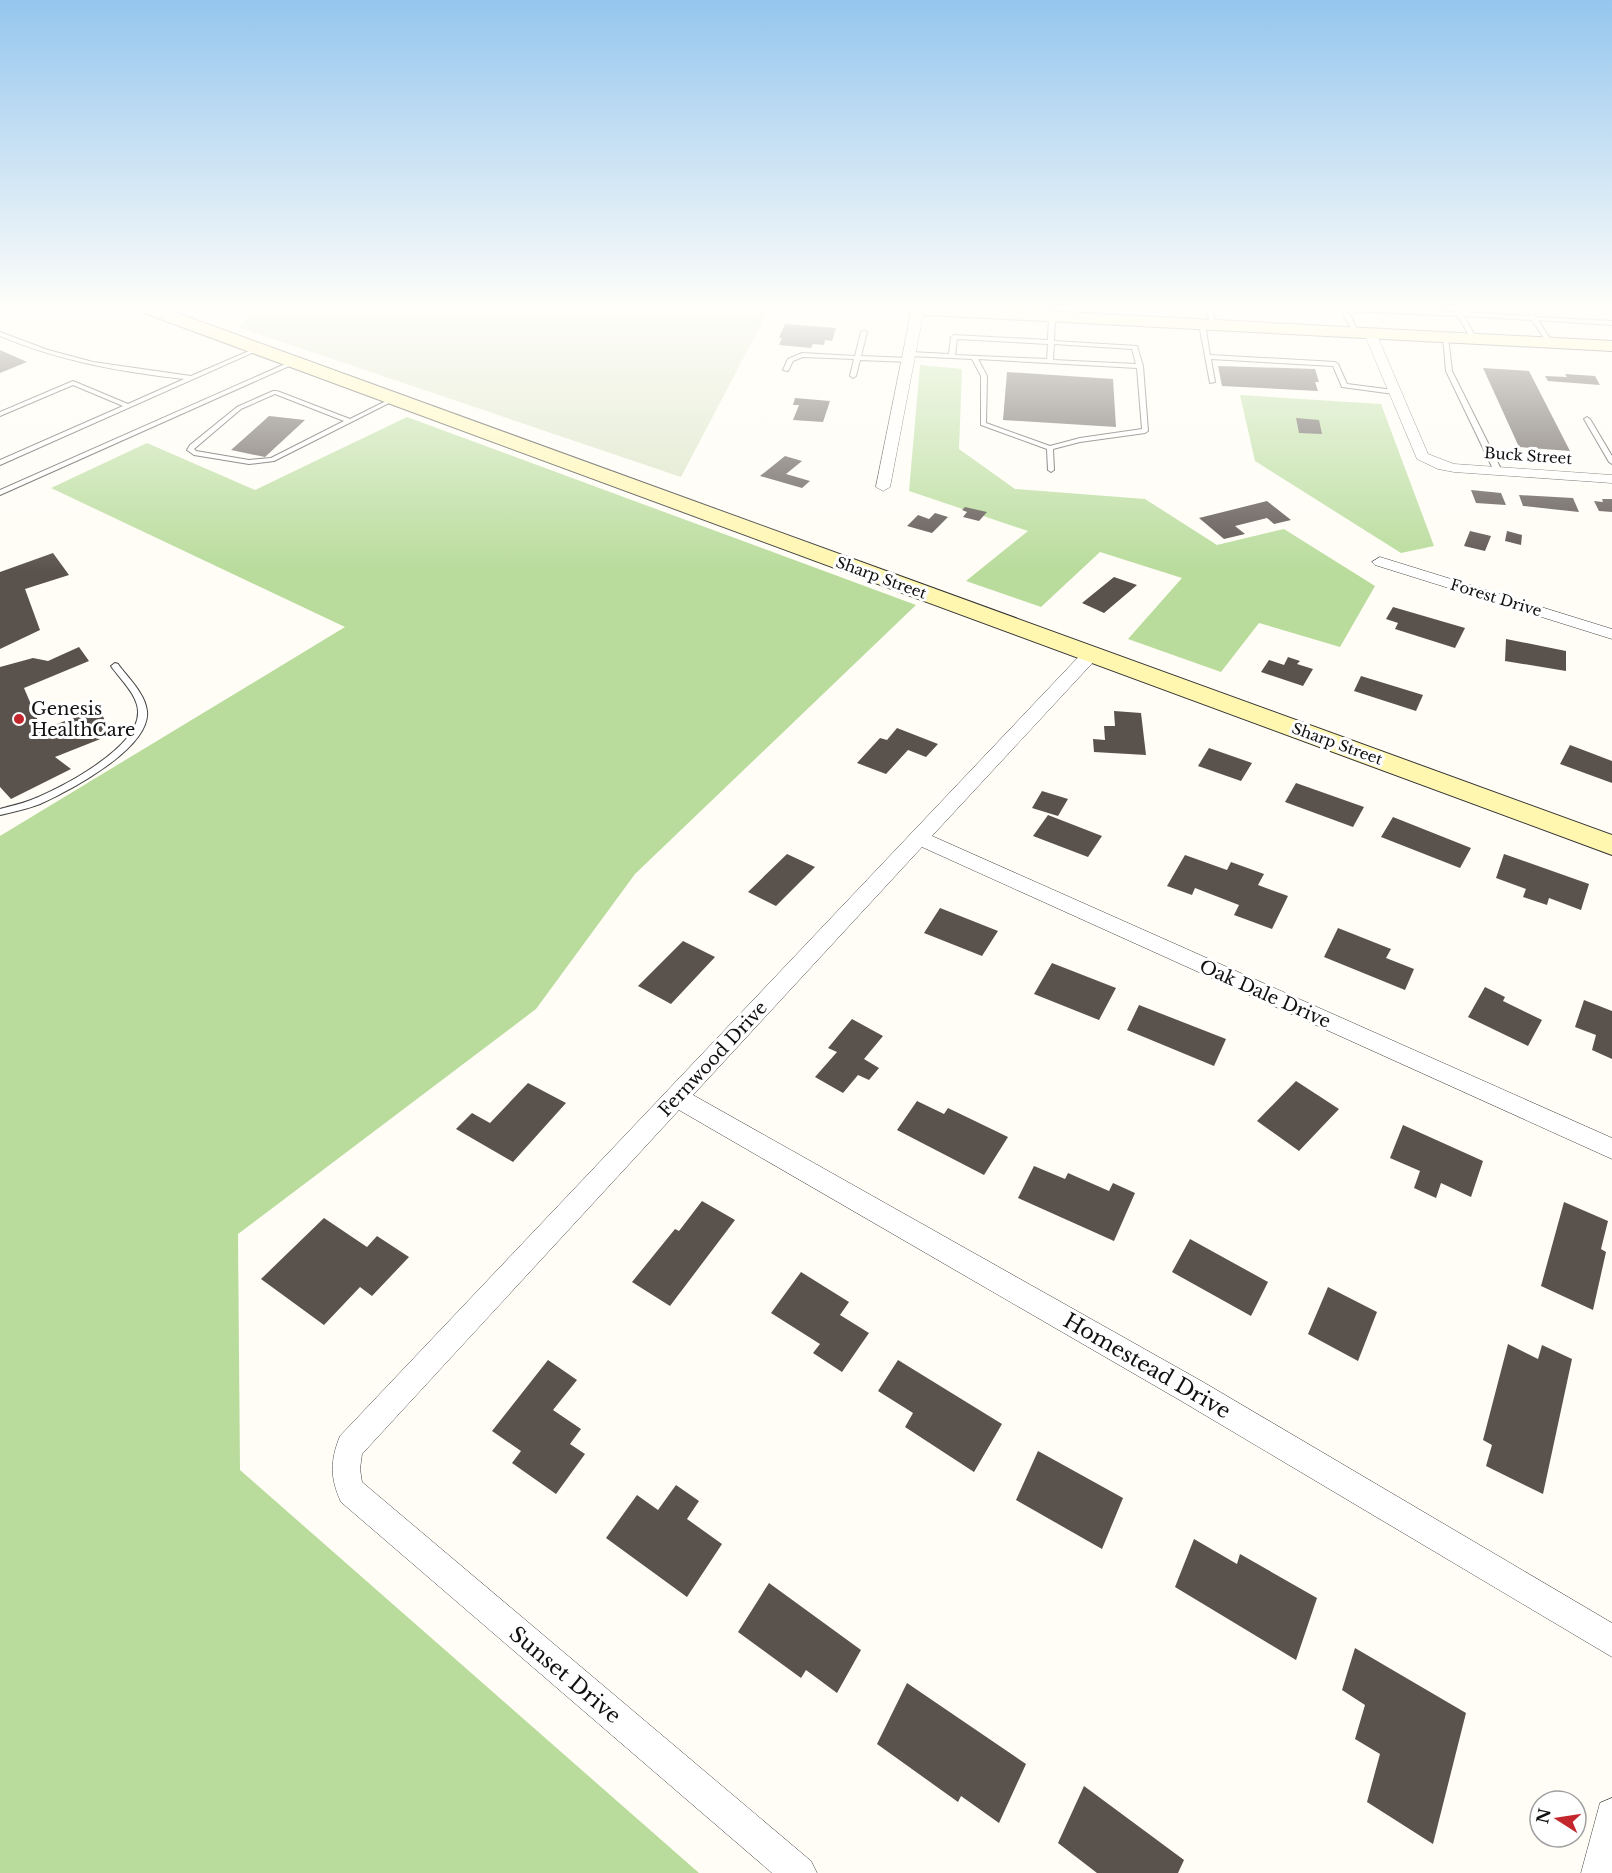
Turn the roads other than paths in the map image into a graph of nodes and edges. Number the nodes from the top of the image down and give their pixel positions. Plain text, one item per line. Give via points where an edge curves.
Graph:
1 (41, 396) edge
2 (104, 396) edge
3 (149, 396) edge
4 (217, 396) edge
5 (265, 396) edge
6 (286, 396) edge
7 (387, 396) edge
8 (902, 396) edge
9 (984, 396) edge
10 (1142, 396) edge
11 (1396, 396) edge
12 (1461, 396) edge
13 (394, 399) junction
14 (127, 406) junction
15 (0, 414) edge
16 (1587, 419) dead end
17 (350, 421) junction
18 (1050, 448) junction
19 (1612, 462) edge
20 (0, 463) edge
21 (1051, 470) dead end
22 (1498, 471) junction
23 (1612, 479) edge
24 (884, 487) dead end
25 (0, 493) edge
26 (1380, 562) dead end
27 (1612, 634) edge
28 (1091, 654) junction
29 (115, 666) dead end
30 (0, 812) edge
31 (919, 838) junction
32 (1612, 845) edge
33 (677, 1097) junction
34 (1612, 1149) edge
35 (345, 1468) joint
36 (1612, 1641) edge
37 (1612, 1815) edge
38 (799, 1873) edge
39 (1599, 1873) edge

1 - 15 lane
2 - 14 lane
3 - 14 lane
4 - 25 lane
5 - 17 lane via 239,408 190,450 249,462 266,461
6 - 17 lane
7 - 13 street, Sharp Street
8 - 24 street
9 - 18 lane via 983,424
10 - 18 lane via 1145,431
11 - 22 street, Buck Street via 1419,454 1443,466
12 - 22 lane
13 - 17 lane
13 - 28 street, Sharp Street
14 - 20 lane
16 - 19 lane
18 - 21 lane
22 - 23 street, Buck Street
26 - 27 street, Forest Drive
28 - 31 street, Fernwood Drive
28 - 32 street, Sharp Street
29 - 30 lane via 143,713 139,730 120,750 84,776 35,802
31 - 33 street, Fernwood Drive
31 - 34 street, Oak Dale Drive
33 - 35 street, Fernwood Drive via 350,1446
33 - 36 street, Homestead Drive via 1193,1392
35 - 38 street, Sunset Drive via 351,1492
37 - 39 street

